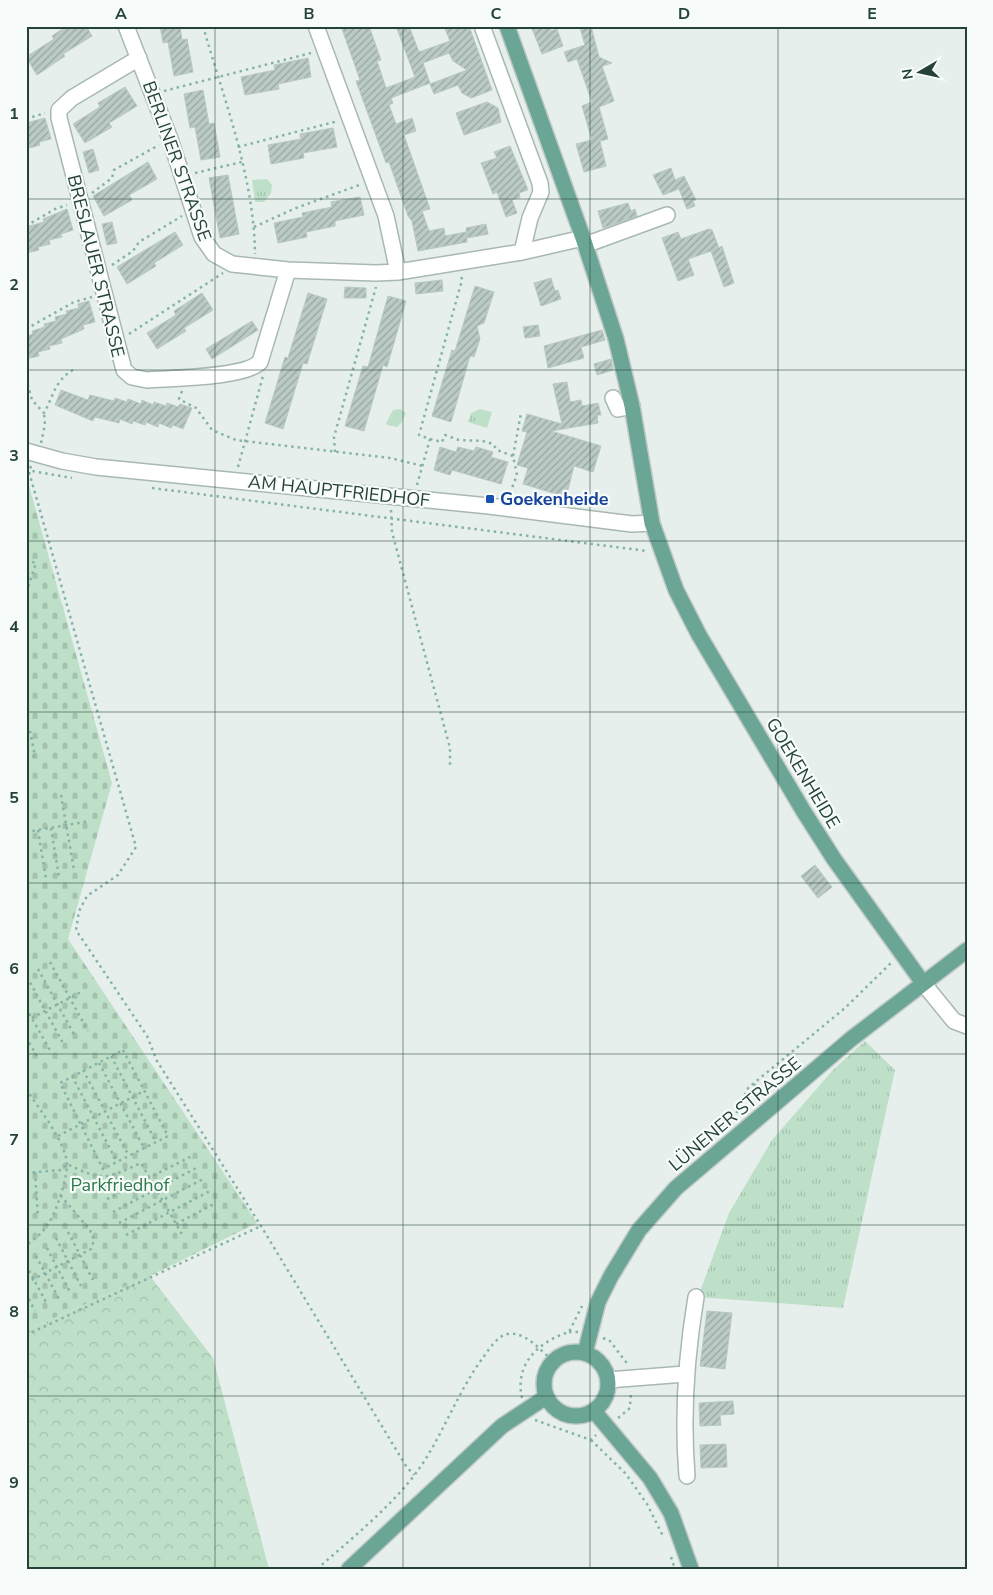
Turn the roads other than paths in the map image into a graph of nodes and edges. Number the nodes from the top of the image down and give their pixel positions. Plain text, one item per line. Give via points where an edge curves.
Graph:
1 (126, 26) edge
2 (316, 26) edge
3 (482, 26) edge
4 (507, 26) edge
5 (139, 58) junction
6 (667, 215) dead end
7 (584, 241) junction
8 (522, 252) junction
9 (288, 270) junction
10 (398, 272) junction
11 (613, 398) dead end
12 (632, 406) junction
13 (31, 452) edge
14 (652, 523) junction
15 (967, 950) edge
16 (923, 983) junction
17 (967, 1026) edge
18 (696, 1297) dead end
19 (585, 1353) junction
20 (685, 1374) junction
21 (608, 1380) junction
22 (546, 1397) junction
23 (594, 1411) junction
24 (687, 1476) dead end
25 (349, 1569) edge
26 (691, 1569) edge

1 - 5 street, BERLINER STRASSE
2 - 10 street via 386,216
3 - 8 street via 540,183 541,192 530,218
4 - 7 main road, GOEKENHEIDE
5 - 9 street, BERLINER STRASSE via 207,247 221,260 232,264
5 - 9 street, BRESLAUER STRASSE via 72,98 59,110 60,126 121,365 132,377 147,380 237,373 251,369 260,362
6 - 7 street, BERLINER STRASSE
7 - 8 street, BERLINER STRASSE
7 - 12 main road, GOEKENHEIDE via 621,354
8 - 10 street, BERLINER STRASSE
9 - 10 street, BERLINER STRASSE
11 - 12 street via 618,409
12 - 14 main road, GOEKENHEIDE
13 - 14 street, AM HAUPTFRIEDHOF via 96,466 632,524
14 - 16 main road, GOEKENHEIDE via 676,590 695,628 834,859
15 - 16 main road, LÜNENER STRASSE
16 - 17 street via 954,1021
16 - 19 main road, LÜNENER STRASSE via 676,1188 639,1230 611,1276 598,1302
18 - 20 street
19 - 21 main road via 603,1366
19 - 22 main road via 564,1354 553,1361 544,1378
20 - 21 street
20 - 24 street
21 - 23 main road via 604,1401
22 - 23 main road via 554,1409 567,1416 581,1417
22 - 25 main road via 502,1426 474,1450
23 - 26 main road via 650,1478 671,1513

